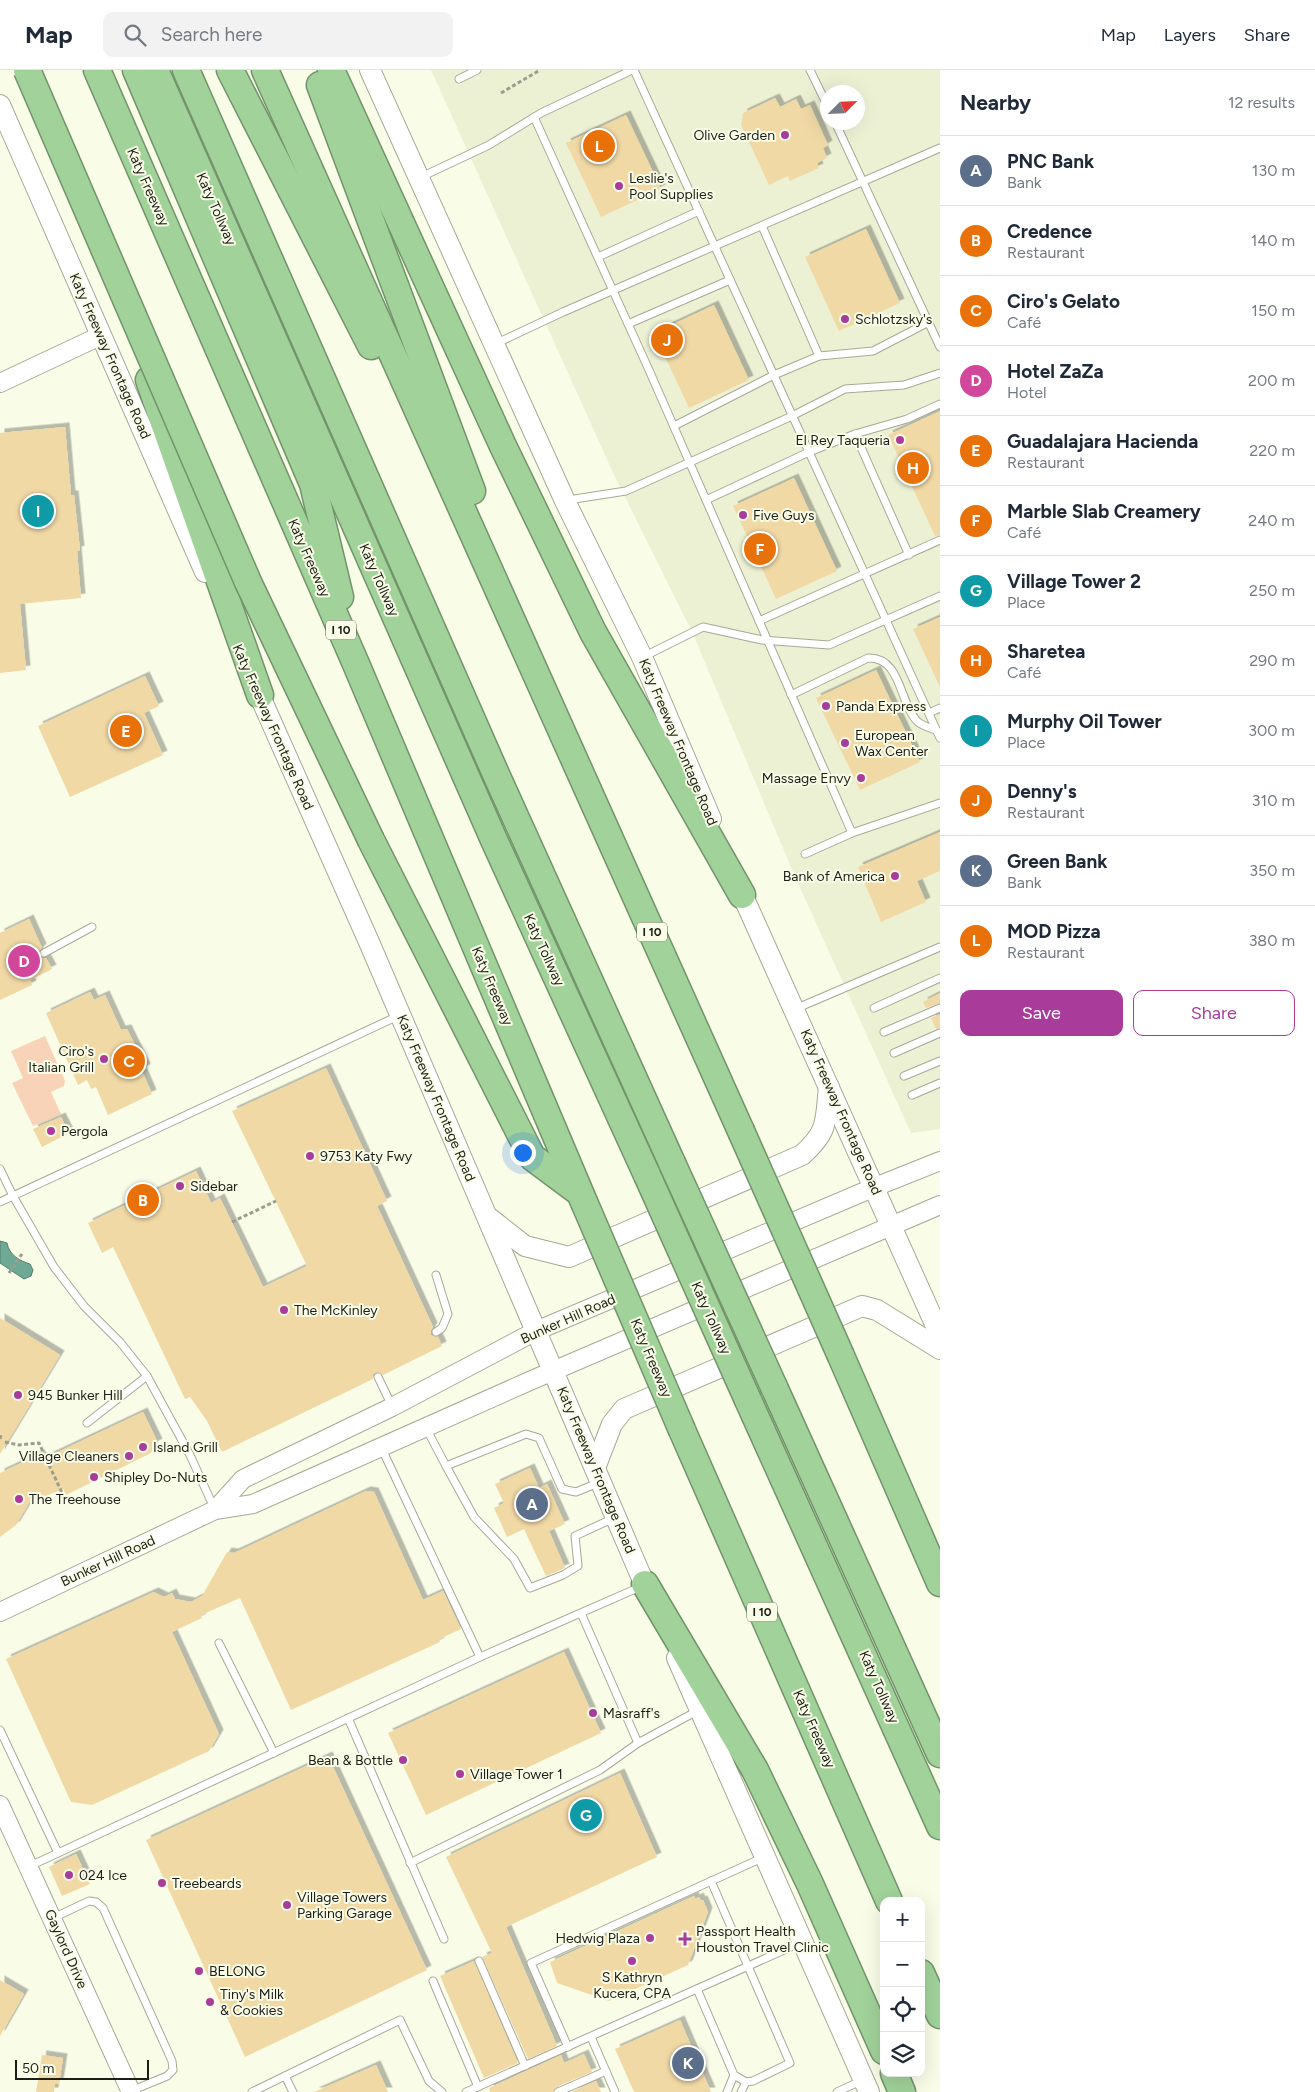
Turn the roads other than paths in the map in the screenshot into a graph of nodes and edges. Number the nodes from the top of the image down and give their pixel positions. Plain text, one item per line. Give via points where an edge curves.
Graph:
1 (27, 70) edge
2 (41, 70) edge
3 (97, 70) edge
4 (136, 70) edge
5 (155, 70) edge
6 (186, 70) edge
7 (230, 70) edge
8 (265, 70) edge
9 (314, 70) edge
10 (331, 70) edge
11 (370, 70) edge
12 (478, 70) edge
13 (633, 70) edge
14 (810, 70) edge
15 (459, 79) dead end
16 (820, 91) edge
17 (0, 105) edge
18 (534, 117) junction
19 (839, 130) edge
20 (940, 148) edge
21 (419, 178) junction
22 (863, 182) junction
23 (699, 211) junction
24 (762, 226) junction
25 (715, 247) junction
26 (598, 257) junction
27 (730, 280) junction
28 (613, 291) junction
29 (929, 322) junction
30 (628, 324) junction
31 (100, 336) junction
32 (494, 344) junction
33 (940, 347) edge
34 (819, 356) junction
35 (940, 373) edge
36 (774, 375) junction
37 (0, 383) edge
38 (940, 404) edge
39 (792, 416) junction
40 (674, 426) junction
41 (855, 434) junction
42 (809, 452) junction
43 (689, 463) junction
44 (706, 500) junction
45 (565, 501) junction
46 (940, 540) edge
47 (909, 555) junction
48 (866, 574) junction
49 (940, 596) edge
50 (759, 621) junction
51 (886, 621) junction
52 (768, 640) junction
53 (522, 643) junction
54 (642, 657) junction
55 (356, 664) junction
56 (260, 695) junction
57 (791, 695) junction
58 (940, 708) edge
59 (929, 713) junction
60 (936, 730) junction
61 (563, 733) junction
62 (940, 738) edge
63 (940, 803) edge
64 (852, 833) junction
65 (805, 854) dead end
66 (742, 895) junction
67 (92, 927) dead end
68 (940, 947) edge
69 (44, 954) dead end
70 (940, 978) edge
71 (874, 1008) dead end
72 (940, 1008) edge
73 (795, 1009) junction
74 (400, 1015) junction
75 (884, 1032) dead end
76 (940, 1033) edge
77 (894, 1053) dead end
78 (940, 1061) edge
79 (904, 1076) dead end
80 (940, 1083) edge
81 (830, 1086) junction
82 (912, 1095) dead end
83 (940, 1161) edge
84 (0, 1169) edge
85 (874, 1187) junction
86 (13, 1196) junction
87 (582, 1198) junction
88 (0, 1202) edge
89 (940, 1205) edge
90 (486, 1216) junction
91 (892, 1226) junction
92 (436, 1275) dead end
93 (536, 1331) junction
94 (436, 1332) dead end
95 (940, 1335) edge
96 (940, 1349) edge
97 (553, 1371) junction
98 (147, 1376) junction
99 (378, 1377) dead end
100 (392, 1406) junction
101 (87, 1423) dead end
102 (426, 1427) junction
103 (381, 1446) junction
104 (446, 1466) junction
105 (598, 1475) junction
106 (215, 1510) junction
107 (616, 1517) junction
108 (940, 1583) edge
109 (645, 1584) junction
110 (0, 1612) edge
111 (581, 1613) junction
112 (220, 1643) dead end
113 (480, 1657) junction
114 (700, 1710) junction
115 (348, 1718) junction
116 (0, 1730) edge
117 (638, 1743) junction
118 (274, 1753) junction
119 (940, 1754) edge
120 (0, 1805) edge
121 (940, 1826) edge
122 (58, 1853) junction
123 (765, 1857) junction
124 (410, 1863) junction
125 (29, 1866) junction
126 (711, 1881) junction
127 (887, 1897) edge
128 (52, 1919) junction
129 (444, 1939) dead end
130 (803, 1942) junction
131 (479, 1962) dead end
132 (748, 1967) junction
133 (433, 1981) dead end
134 (925, 1982) edge
135 (697, 1989) junction
136 (940, 2015) edge
137 (591, 2037) junction
138 (880, 2041) edge
139 (568, 2047) junction
140 (525, 2066) junction
141 (606, 2072) junction
142 (734, 2075) junction
143 (286, 2076) junction
144 (896, 2077) edge
145 (746, 2082) junction
146 (866, 2086) edge
147 (478, 2087) junction
148 (131, 2091) edge
149 (252, 2092) edge
150 (293, 2092) edge
151 (442, 2092) edge
152 (466, 2092) edge
153 (558, 2092) edge
154 (615, 2092) edge
155 (726, 2092) edge
156 (741, 2092) edge
157 (837, 2092) edge
158 (902, 2092) edge

1 - 87 highway, bridge via 248,582 371,840 532,1157
2 - 56 highway
3 - 55 highway, Katy Freeway / I 10
4 - 55 highway via 313,484
5 - 121 highway, Katy Tollway, bridge via 490,831
6 - 119 highway, Katy Tollway, bridge via 495,772
7 - 53 highway
8 - 53 highway, I 10
9 - 61 highway
10 - 66 highway via 503,446 593,632
11 - 21 main road, Katy Freeway Frontage Road
12 - 15 lane
13 - 18 lane
13 - 23 lane
14 - 16 lane
17 - 31 main road, Katy Freeway Frontage Road
18 - 21 lane via 488,145
18 - 26 lane
19 - 22 lane
20 - 22 lane
21 - 32 main road, Katy Freeway Frontage Road
22 - 24 lane
22 - 29 lane
23 - 25 lane
23 - 26 lane
24 - 25 lane
24 - 34 lane
25 - 27 lane
25 - 28 lane
26 - 28 lane
27 - 30 lane
27 - 36 lane
28 - 30 lane
28 - 32 lane
29 - 33 lane
29 - 34 lane via 873,351
30 - 40 lane
31 - 37 street
31 - 56 main road, Katy Freeway Frontage Road
32 - 45 main road, Katy Freeway Frontage Road
34 - 36 lane
35 - 39 lane via 904,386 845,388
36 - 39 lane
36 - 40 lane
38 - 41 lane via 908,419
39 - 42 lane
39 - 43 lane
40 - 43 lane
41 - 42 lane
41 - 47 lane
42 - 44 lane
42 - 48 lane
43 - 44 lane
43 - 45 lane via 626,491
44 - 50 lane
45 - 54 main road, Katy Freeway Frontage Road
46 - 47 lane
47 - 48 lane
48 - 50 lane
48 - 51 lane
49 - 51 lane
50 - 52 lane
51 - 52 lane via 829,645
51 - 59 lane
52 - 54 lane via 703,627
52 - 57 lane
53 - 61 highway, I 10
54 - 66 main road, Katy Freeway Frontage Road
55 - 87 highway, Katy Freeway / I 10
56 - 74 main road, Katy Freeway Frontage Road
57 - 60 lane via 874,658 886,663 893,671 918,721
57 - 64 lane
58 - 59 lane
59 - 60 lane
60 - 62 lane
61 - 108 highway, I 10, bridge
63 - 64 lane
64 - 65 lane
66 - 73 main road, Katy Freeway Frontage Road
67 - 69 lane
68 - 73 lane
70 - 71 lane
72 - 75 lane
73 - 81 main road, Katy Freeway Frontage Road
74 - 86 lane
74 - 90 main road, Katy Freeway Frontage Road
76 - 77 lane
78 - 79 lane
80 - 82 lane
81 - 85 main road, Katy Freeway Frontage Road
81 - 90 main road via 824,1128 818,1141 802,1155 569,1257 525,1246
83 - 85 street, Bunker Hill Road
84 - 86 lane
85 - 91 main road, Katy Freeway Frontage Road
85 - 93 street, Bunker Hill Road
86 - 88 lane
86 - 98 lane via 54,1267
87 - 127 highway, Katy Freeway / I 10, bridge
89 - 91 street, Bunker Hill Road
90 - 93 main road, Katy Freeway Frontage Road
91 - 95 main road, Katy Freeway Frontage Road
91 - 97 street, Bunker Hill Road
92 - 94 lane via 448,1314 442,1328
93 - 97 main road, Katy Freeway Frontage Road
93 - 100 street, Bunker Hill Road
96 - 105 main road via 878,1310 862,1306 624,1408 612,1424
97 - 102 street, Bunker Hill Road
97 - 105 main road, Katy Freeway Frontage Road
98 - 101 lane
98 - 106 lane
99 - 100 lane
100 - 106 street, Bunker Hill Road via 243,1479
102 - 103 street, Bunker Hill Road
102 - 104 lane
103 - 106 street, Bunker Hill Road via 253,1504
103 - 113 lane
104 - 105 lane via 526,1434 539,1438 562,1489 576,1492
104 - 107 lane via 474,1518 514,1559 530,1588 578,1566 575,1536
105 - 107 main road, Katy Freeway Frontage Road
106 - 110 street, Bunker Hill Road
107 - 109 main road, Katy Freeway Frontage Road
109 - 111 lane
109 - 114 main road, Katy Freeway Frontage Road
109 - 138 highway via 755,1770
111 - 113 lane
111 - 117 lane
112 - 118 lane
113 - 115 lane
114 - 117 lane
114 - 123 main road, Katy Freeway Frontage Road
115 - 118 lane
115 - 124 lane
116 - 122 lane
117 - 124 lane via 600,1770
118 - 122 lane
120 - 125 street, Gaylord Drive
122 - 125 lane
123 - 126 lane
123 - 130 main road, Katy Freeway Frontage Road
124 - 129 lane
125 - 128 street, Gaylord Drive
126 - 132 lane
126 - 139 lane via 531,1963
128 - 148 street, Gaylord Drive
128 - 148 lane via 89,1901 103,1908 172,2062 173,2070 167,2076
130 - 132 lane
130 - 146 main road, Katy Freeway Frontage Road
131 - 140 lane
132 - 135 lane
132 - 145 lane via 790,2063
133 - 147 lane
134 - 136 highway
135 - 137 lane
135 - 142 lane
137 - 139 lane
137 - 141 lane
139 - 140 lane
140 - 147 lane
141 - 153 lane
141 - 154 lane
142 - 145 lane
142 - 155 lane
143 - 149 lane
143 - 150 lane
143 - 151 lane via 400,2020 429,2081
144 - 158 highway
145 - 156 lane
146 - 157 lane
147 - 152 lane

